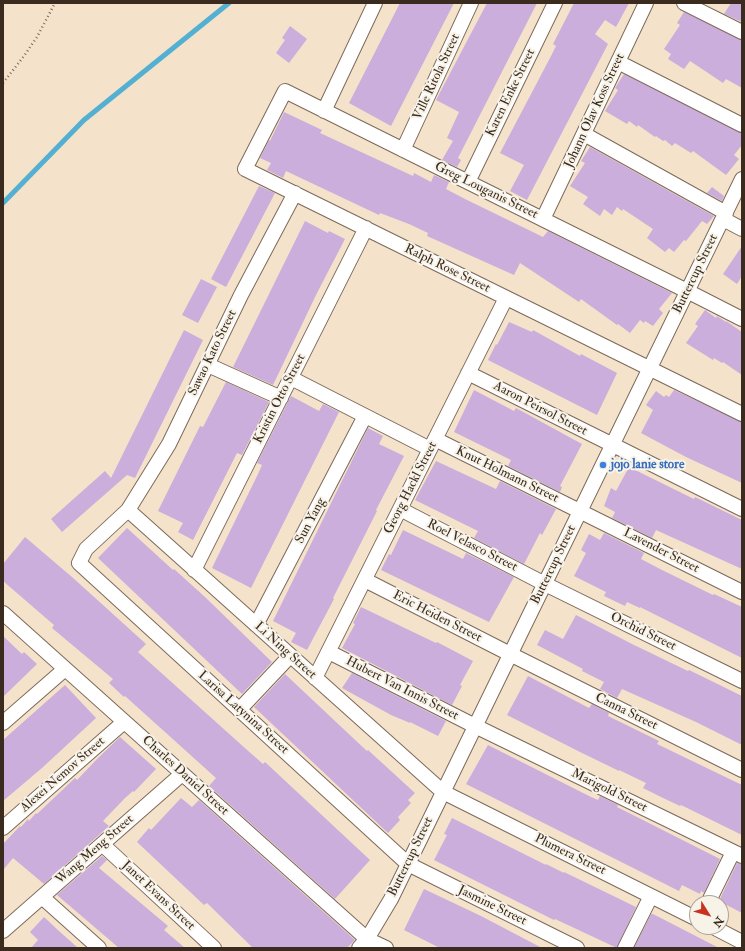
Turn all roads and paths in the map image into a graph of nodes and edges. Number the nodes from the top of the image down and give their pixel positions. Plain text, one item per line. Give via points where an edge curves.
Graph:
1 (55, 3) edge
2 (375, 3) edge
3 (471, 3) edge
4 (555, 3) edge
5 (646, 3) edge
6 (684, 3) edge
7 (742, 32) edge
8 (618, 62) junction
9 (3, 83) edge
10 (324, 111) junction
11 (742, 125) edge
12 (584, 134) junction
13 (403, 150) junction
14 (245, 169) joint
15 (742, 179) edge
16 (468, 182) junction
17 (295, 193) junction
18 (724, 216) junction
19 (543, 219) junction
20 (366, 228) junction
21 (742, 229) edge
22 (687, 291) junction
23 (506, 298) junction
24 (742, 320) edge
25 (208, 365) junction
26 (650, 369) junction
27 (468, 373) junction
28 (291, 378) junction
29 (281, 398) junction
30 (742, 414) edge
31 (365, 416) junction
32 (432, 444) junction
33 (612, 445) junction
34 (400, 509) junction
35 (742, 509) edge
36 (128, 510) junction
37 (580, 511) junction
38 (78, 563) joint
39 (194, 570) junction
40 (365, 580) junction
41 (545, 584) junction
42 (742, 592) edge
43 (4, 616) edge
44 (256, 625) junction
45 (328, 652) junction
46 (510, 654) junction
47 (290, 656) junction
48 (65, 669) junction
49 (315, 678) junction
50 (742, 681) edge
51 (239, 710) junction
52 (3, 722) edge
53 (124, 722) junction
54 (475, 726) junction
55 (742, 770) edge
56 (182, 774) junction
57 (443, 792) junction
58 (3, 828) edge
59 (102, 844) junction
60 (737, 854) edge
61 (408, 864) junction
62 (713, 895) edge
63 (651, 896) junction
64 (42, 897) junction
65 (689, 915) edge
66 (5, 926) edge
67 (728, 935) edge
68 (742, 942) edge
69 (363, 943) edge
70 (99, 948) edge
71 (214, 948) edge
72 (386, 948) edge
73 (577, 948) edge
74 (625, 948) edge

1 - 9 path via 37,37
2 - 10 street
3 - 13 street, Ville Ritola Street
4 - 16 street, Karen Enke Street
5 - 8 street, Johann Olav Koss Street
6 - 7 street
8 - 11 street
8 - 12 street, Johann Olav Koss Street
10 - 13 street, Greg Louganis Street
10 - 14 street, Greg Louganis Street via 284,91
12 - 18 street
12 - 19 street, Johann Olav Koss Street
13 - 16 street, Greg Louganis Street
14 - 17 street, Ralph Rose Street
15 - 18 street, Buttercup Street
16 - 19 street, Greg Louganis Street
17 - 20 street, Ralph Rose Street
17 - 25 street, Sawao Kato Street via 241,295
18 - 21 street
18 - 22 street, Buttercup Street
19 - 22 street, Greg Louganis Street
20 - 23 street, Ralph Rose Street
20 - 28 street, Kristin Otto Street
22 - 24 street, Greg Louganis Street
22 - 26 street, Buttercup Street
23 - 26 street, Ralph Rose Street
23 - 27 street, Georg Hackl Street
25 - 29 street
25 - 36 street, Sawao Kato Street via 169,444
26 - 30 street, Ralph Rose Street
26 - 33 street, Buttercup Street
27 - 32 street, Georg Hackl Street
27 - 33 street, Aaron Peirsol Street
28 - 29 street, Kristin Otto Street
28 - 31 street, Knut Holmann Street
29 - 39 street, Kristin Otto Street
31 - 32 street, Knut Holmann Street
31 - 44 street, Sun Yang
32 - 34 street, Georg Hackl Street
32 - 37 street, Knut Holmann Street
33 - 35 street, Aaron Peirsol Street
33 - 37 street, Buttercup Street
34 - 40 street, Georg Hackl Street
34 - 41 street, Roel Velasco Street
36 - 38 street, Sawao Kato Street via 86,549
36 - 39 street, Li Ning Street
37 - 41 street, Buttercup Street
37 - 42 street, Lavender Street
38 - 51 street, Larisa Latynina Street
39 - 44 street, Li Ning Street
40 - 45 street, Georg Hackl Street
40 - 46 street, Eric Heiden Street
41 - 46 street, Buttercup Street
41 - 50 street, Orchid Street
43 - 48 street, Charles Daniel Street
44 - 47 street, Li Ning Street
45 - 49 street, Georg Hackl Street
45 - 54 street, Hubert Van Innis Street
46 - 54 street, Buttercup Street
46 - 55 street, Canna Street
47 - 49 street, Li Ning Street
47 - 51 street
48 - 52 street
48 - 53 street, Charles Daniel Street
49 - 57 street, Li Ning Street
51 - 61 street, Larisa Latynina Street
53 - 56 street, Charles Daniel Street
53 - 58 street, Alexei Nemov Street
54 - 57 street, Buttercup Street
54 - 60 street, Marigold Street
56 - 59 street, Wang Meng Street
56 - 69 street, Charles Daniel Street
57 - 61 street, Buttercup Street
57 - 63 street, Plumera Street
59 - 64 street, Wang Meng Street
59 - 71 street, Janet Evans Street
60 - 62 street
61 - 69 street, Buttercup Street via 391,899
61 - 73 street, Jasmine Street
63 - 65 street, Plumera Street
63 - 74 street
64 - 66 street, Wang Meng Street
64 - 70 street
67 - 68 street
69 - 72 street, Charles Daniel Street

